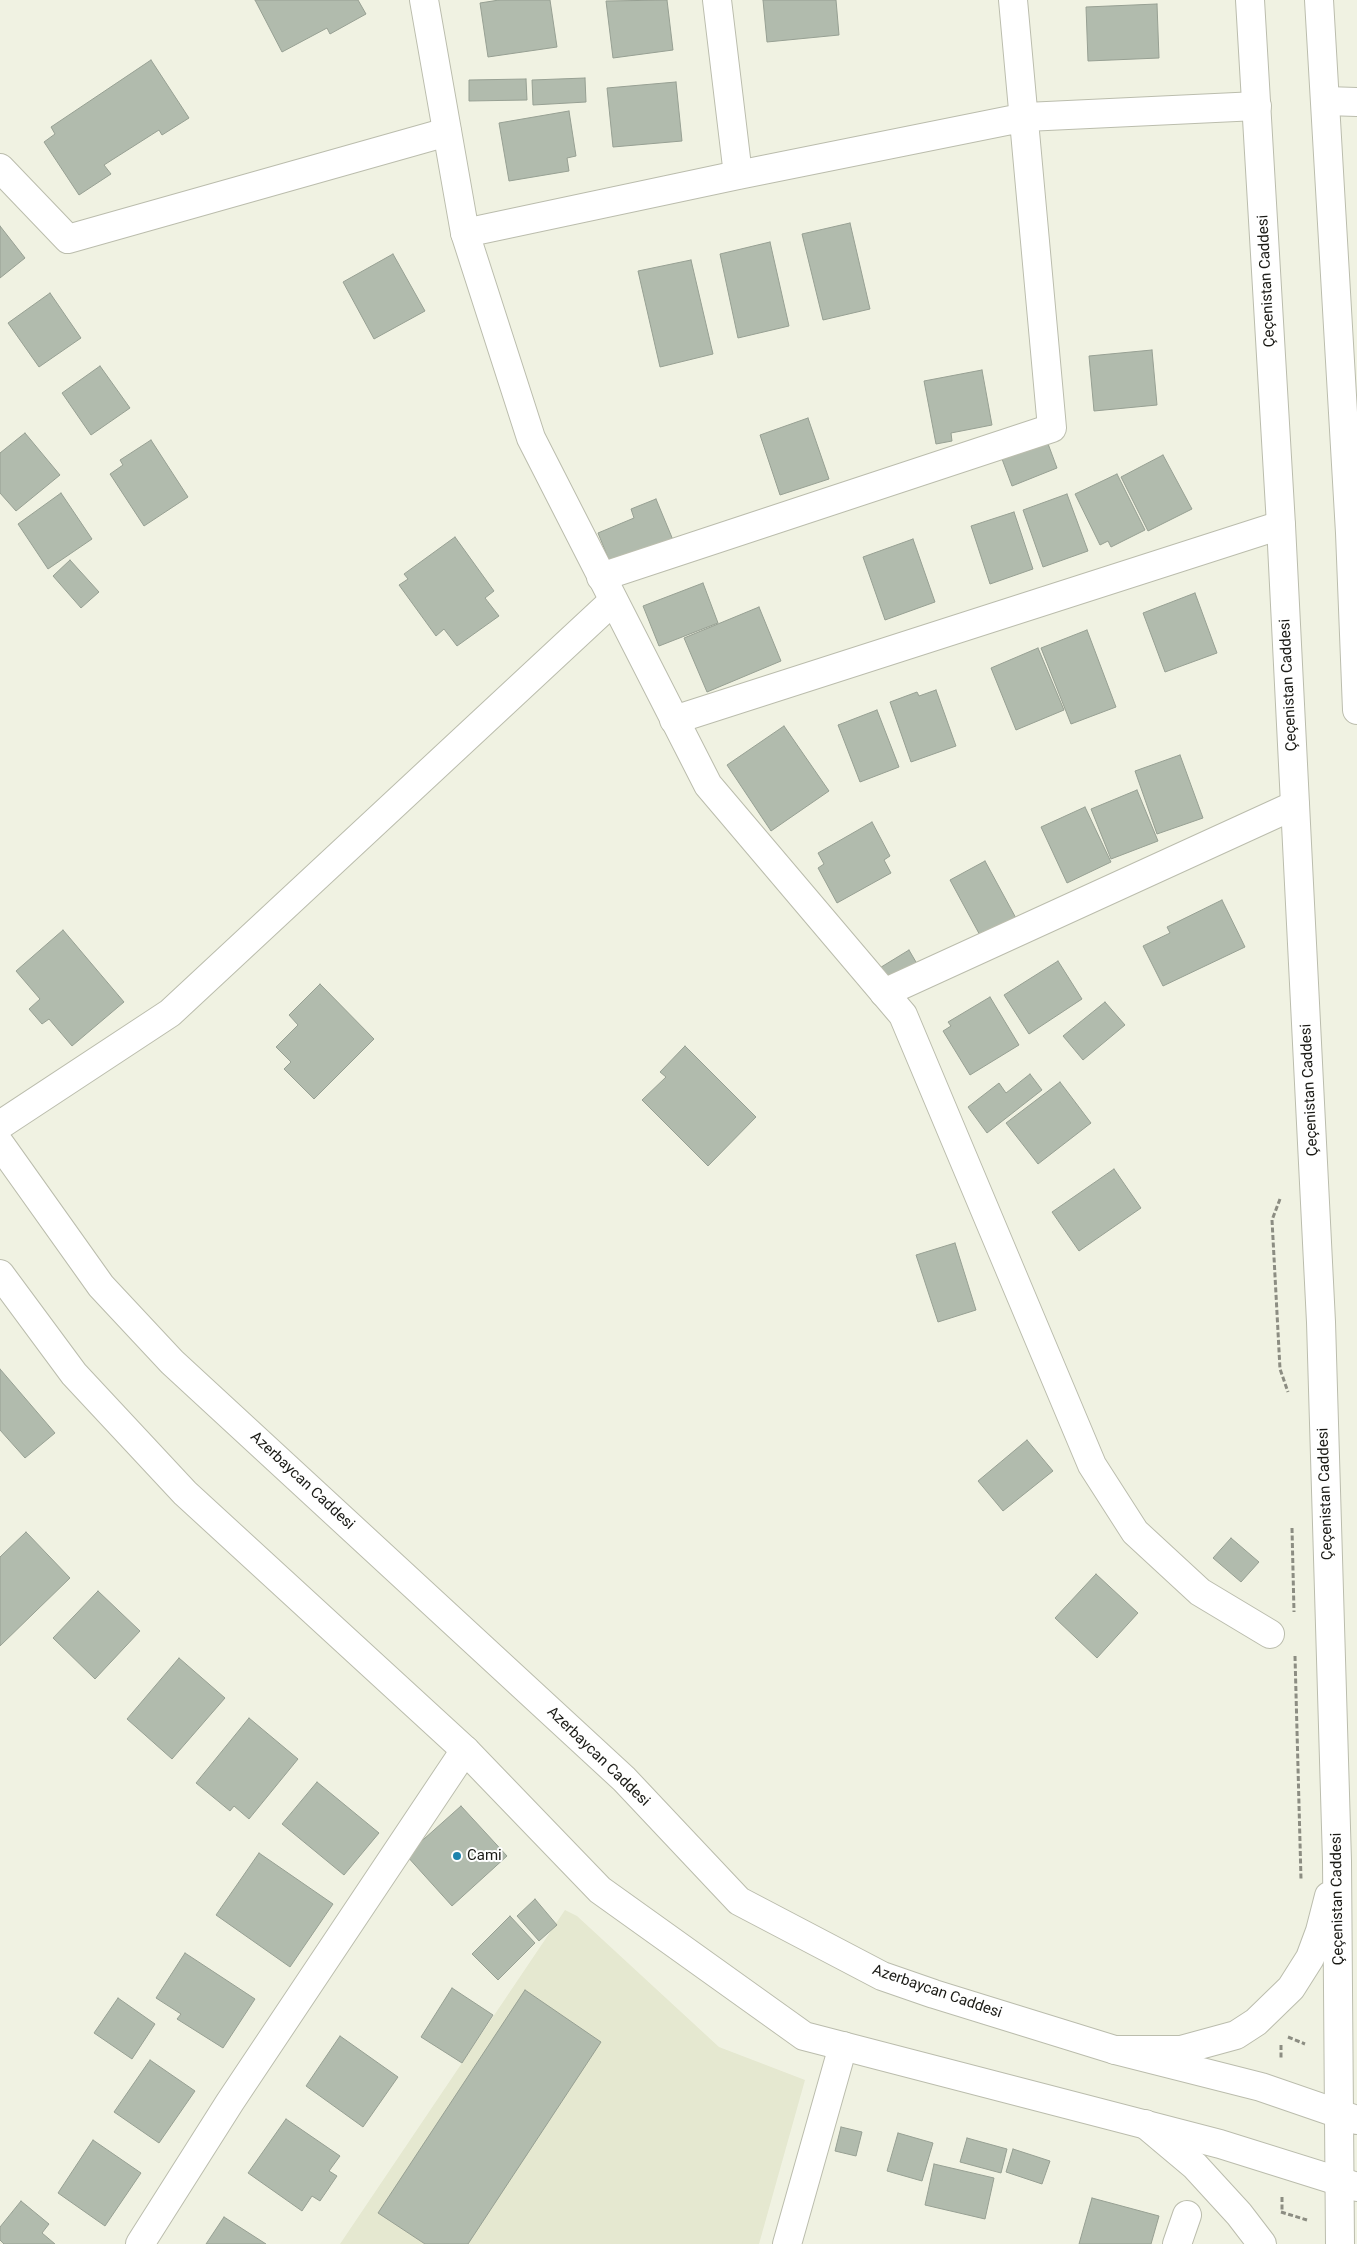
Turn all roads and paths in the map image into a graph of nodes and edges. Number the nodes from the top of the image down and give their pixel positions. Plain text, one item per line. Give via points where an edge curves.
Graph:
1 (424, 0) edge
2 (717, 0) edge
3 (1014, 0) edge
4 (1250, 0) edge
5 (1319, 0) edge
6 (1326, 101) junction
7 (1357, 102) edge
8 (1257, 106) junction
9 (1026, 117) junction
10 (447, 132) junction
11 (0, 168) edge
12 (738, 175) junction
13 (465, 233) junction
14 (1281, 525) junction
15 (601, 577) junction
16 (613, 601) junction
17 (1357, 710) edge
18 (674, 720) junction
19 (1295, 804) junction
20 (884, 993) junction
21 (0, 1125) edge
22 (0, 1144) edge
23 (1282, 1195) dead end
24 (0, 1274) edge
25 (1288, 1400) dead end
26 (1291, 1519) dead end
27 (1294, 1618) dead end
28 (1270, 1634) dead end
29 (1295, 1648) dead end
30 (465, 1750) junction
31 (1338, 1861) junction
32 (1301, 1886) dead end
33 (1264, 2016) junction
34 (843, 2046) junction
35 (1115, 2050) junction
36 (1339, 2058) junction
37 (1347, 2116) edge
38 (1144, 2124) junction
39 (1348, 2184) edge
40 (1187, 2215) dead end
41 (1340, 2238) edge
42 (1258, 2239) edge
43 (140, 2244) edge
44 (787, 2244) edge
45 (1177, 2244) edge

1 - 10 street
2 - 12 street
3 - 9 street
4 - 8 street, Çeçenistan Caddesi
5 - 6 street
6 - 7 street
6 - 17 street
8 - 9 street
8 - 14 street, Çeçenistan Caddesi
9 - 12 street
9 - 15 street via 1052,428
10 - 11 street via 68,239
10 - 13 street
12 - 13 street
13 - 15 street via 530,438
14 - 18 street
14 - 19 street, Çeçenistan Caddesi
15 - 16 street
16 - 18 street
16 - 21 street via 170,1013
18 - 20 street via 708,785
19 - 20 street
19 - 31 street, Çeçenistan Caddesi via 1321,1322
20 - 28 street via 903,1015 1092,1465 1135,1532 1200,1592
22 - 35 street, Azerbaycan Caddesi via 101,1286 172,1362 624,1779 739,1901 882,1976
23 - 25 path via 1272,1220 1280,1369
24 - 30 street via 74,1374 185,1492
26 - 27 path
29 - 32 path
30 - 34 street via 600,1890 804,2036
30 - 43 street via 230,2102
31 - 33 street via 1310,1958 1291,1988
31 - 36 street, Çeçenistan Caddesi
33 - 35 street via 1236,2035 1181,2050
33 - 36 path via 1281,2034
34 - 38 street
34 - 44 street
35 - 37 street, Azerbaycan Caddesi via 1261,2087
36 - 37 street, Çeçenistan Caddesi
37 - 39 street, Çeçenistan Caddesi
38 - 39 street
38 - 42 street via 1195,2166
39 - 41 street, Çeçenistan Caddesi
40 - 45 street
41 - 42 path via 1282,2210

